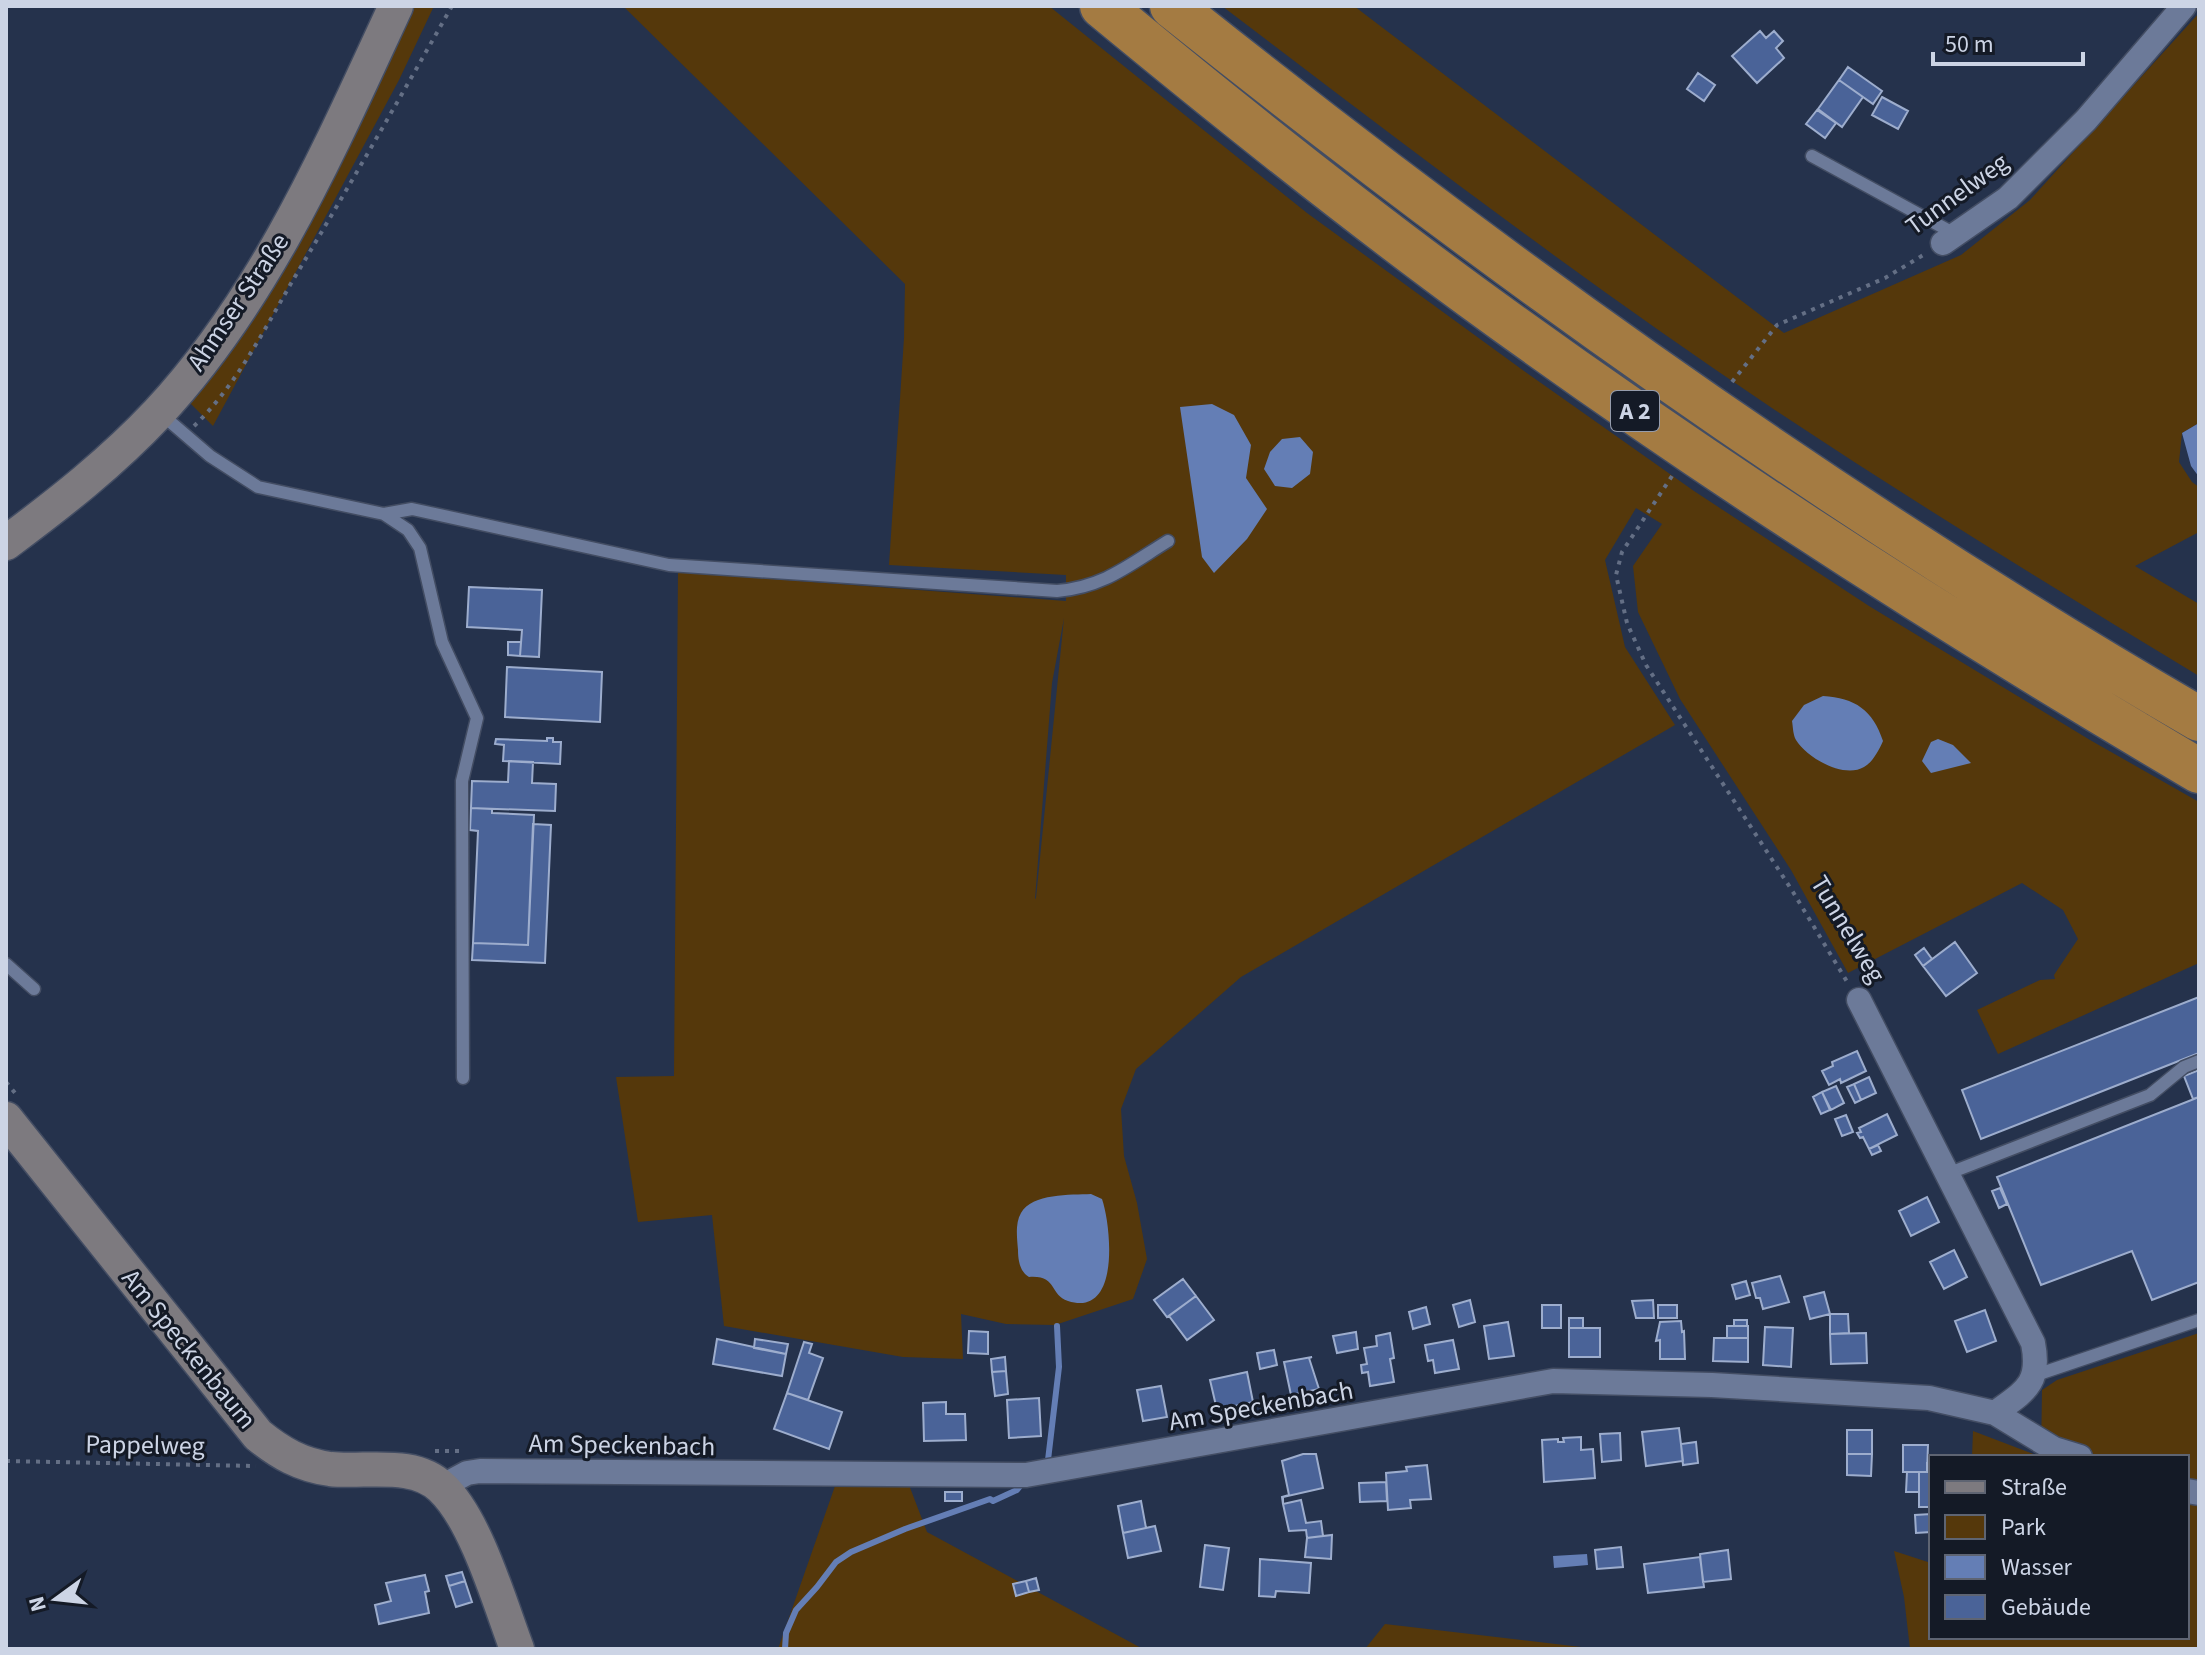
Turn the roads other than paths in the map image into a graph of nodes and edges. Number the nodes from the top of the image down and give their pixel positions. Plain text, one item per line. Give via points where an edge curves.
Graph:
1 (396, 6) edge
2 (1102, 6) edge
3 (1172, 6) edge
4 (2184, 6) edge
5 (1812, 156) dead end
6 (1949, 238) joint
7 (159, 412) junction
8 (384, 514) junction
9 (1168, 541) dead end
10 (6, 543) edge
11 (2199, 719) edge
12 (2199, 771) edge
13 (6, 964) edge
14 (34, 989) dead end
15 (1859, 1000) road end
16 (2199, 1061) edge
17 (463, 1078) dead end
18 (15, 1112) edge
19 (1947, 1174) junction
20 (2199, 1320) edge
21 (2036, 1375) junction
22 (1995, 1413) junction
23 (2074, 1455) edge
24 (441, 1487) junction
25 (517, 1649) edge

1 - 7 main road, Ahmser Straße via 279,245 199,365
2 - 12 highway, A 2 via 1327,189 1698,455 1927,606
3 - 11 highway, A 2 via 1360,155 1698,398 1966,576
4 - 6 street, Tunnelweg via 2086,120 2008,198
5 - 6 lane
7 - 8 lane via 230,471 258,487
7 - 10 main road, Ahmser Straße via 55,507
8 - 9 lane via 412,509 669,565 1057,591 1102,582
8 - 17 lane via 408,530 420,548 442,642 477,718 462,781
13 - 14 lane
15 - 19 street, Tunnelweg
16 - 19 lane via 2150,1095
18 - 24 main road, Am Speckenbaum via 241,1418 279,1452 331,1469 409,1472
19 - 21 street, Tunnelweg via 2033,1343
20 - 21 lane
21 - 22 street via 2026,1390
22 - 23 street, Am Speckenbach
22 - 24 street, Am Speckenbach via 1929,1398 1553,1381 1026,1475 480,1471
24 - 25 main road via 463,1516

